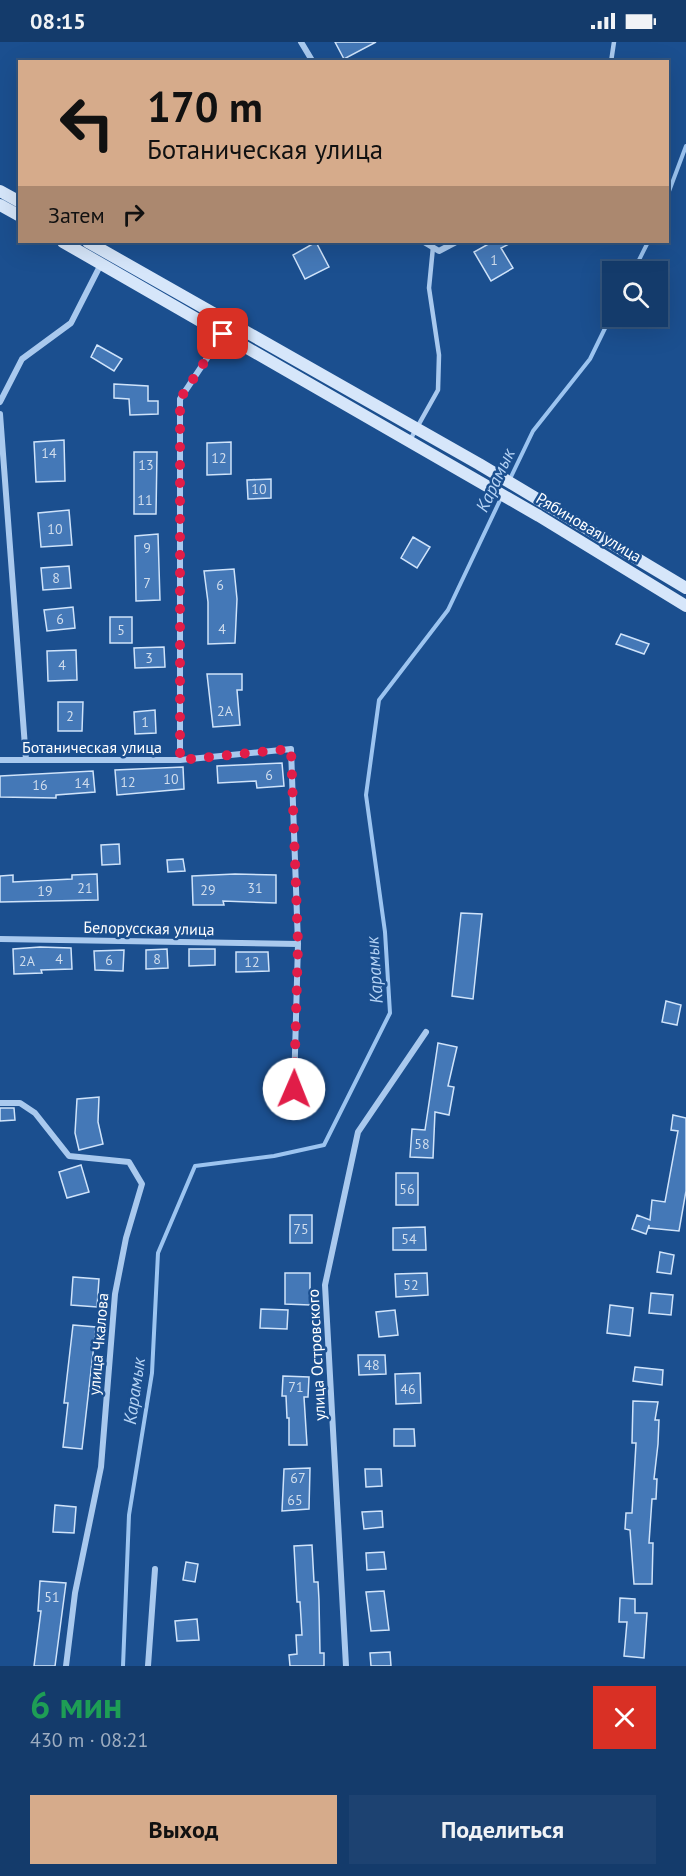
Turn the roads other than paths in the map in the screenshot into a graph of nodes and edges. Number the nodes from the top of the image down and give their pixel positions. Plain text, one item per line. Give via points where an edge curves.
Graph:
1 (301, 42) edge
2 (614, 42) edge
3 (312, 60) edge
4 (611, 60) edge
5 (0, 191) edge
6 (18, 201) edge
7 (0, 205) edge
8 (18, 215) edge
9 (65, 243) edge
10 (90, 243) edge
11 (426, 243) edge
12 (454, 243) edge
13 (433, 247) junction
14 (102, 264) junction
15 (223, 334) junction
16 (0, 402) edge
17 (0, 414) edge
18 (416, 428) junction
19 (409, 441) junction
20 (686, 588) edge
21 (686, 606) edge
22 (0, 760) edge
23 (26, 760) junction
24 (180, 760) junction
25 (0, 939) edge
26 (298, 944) junction
27 (426, 1032) dead end
28 (294, 1089) dead end
29 (0, 1103) edge
30 (155, 1569) dead end
31 (66, 1666) edge
32 (148, 1666) edge
33 (346, 1666) edge

1 - 3 street
2 - 4 lane
5 - 6 main road
7 - 8 main road
9 - 14 main road, Рябиновая улица
10 - 18 main road
11 - 13 street
12 - 13 street via 439,251
13 - 18 lane via 429,288 439,355 438,390
14 - 15 main road, Рябиновая улица
14 - 16 street via 71,323 22,359
15 - 19 main road, Рябиновая улица
15 - 24 street via 180,399
17 - 23 street
18 - 19 lane
18 - 20 main road
19 - 21 main road, Рябиновая улица
22 - 23 street, Ботаническая улица
23 - 24 street, Ботаническая улица
24 - 26 street, Ботаническая улица via 291,749
25 - 26 street, Белорусская улица
26 - 28 street
27 - 33 street, улица Островского via 357,1132 325,1285
29 - 31 street, улица Чкалова via 20,1103 35,1113 69,1156 129,1162 142,1184 115,1294 101,1467 75,1593
30 - 32 street

